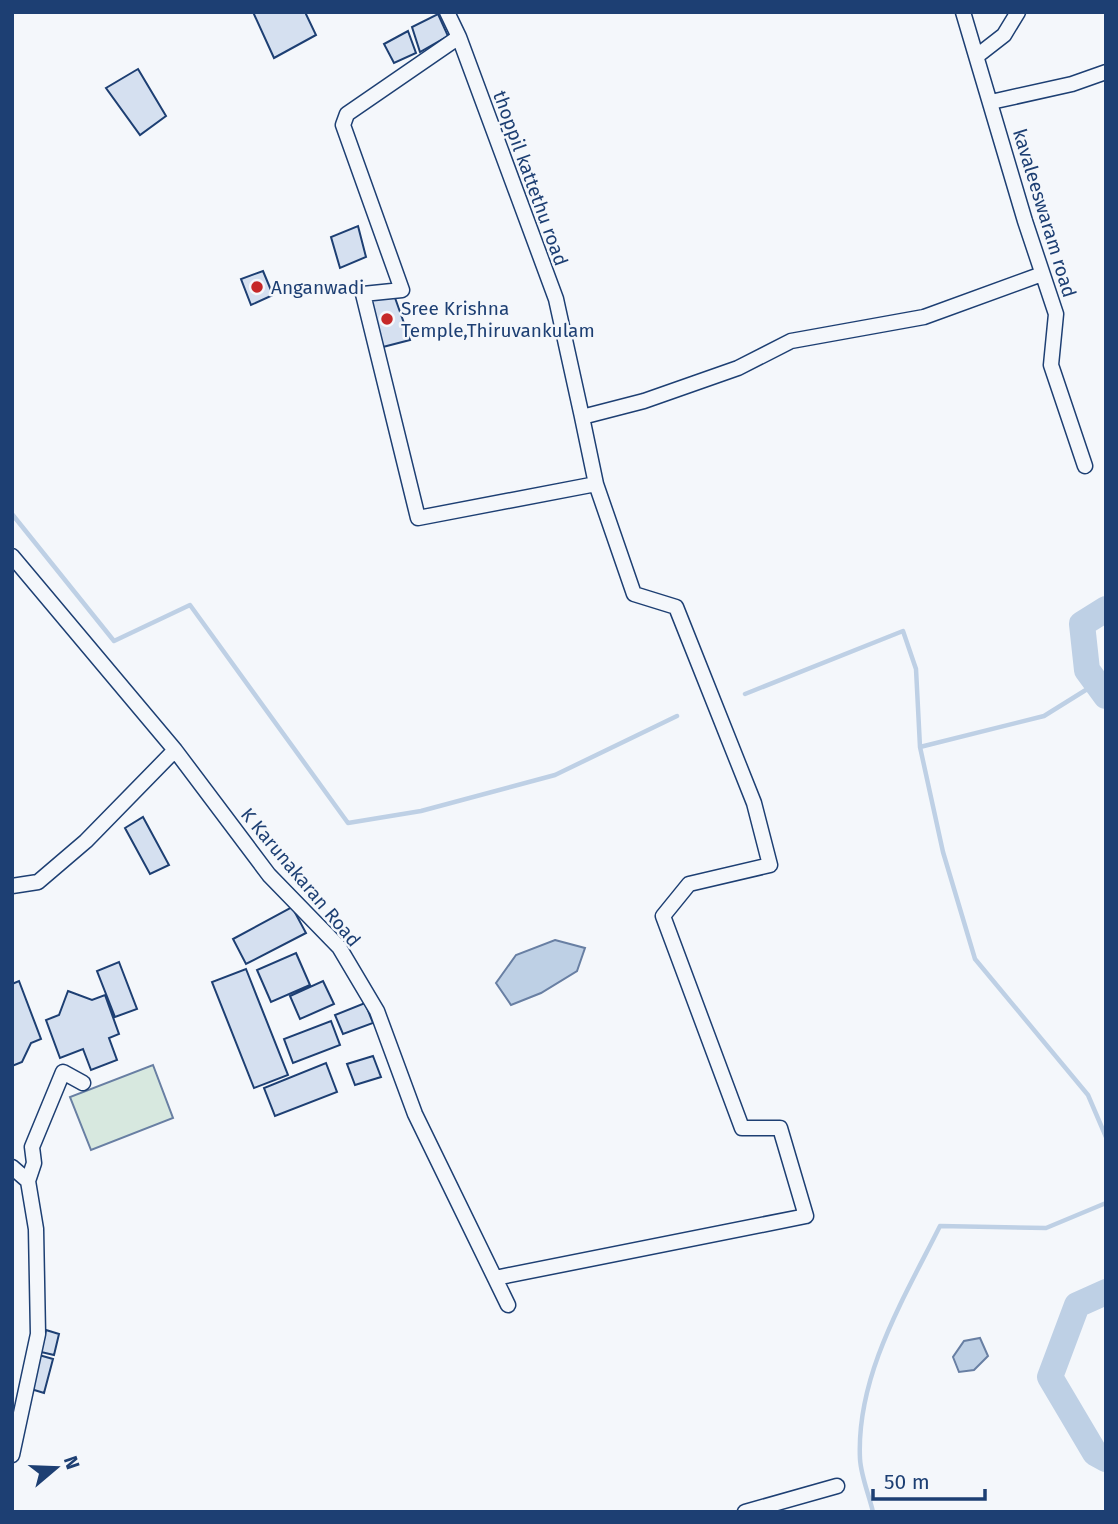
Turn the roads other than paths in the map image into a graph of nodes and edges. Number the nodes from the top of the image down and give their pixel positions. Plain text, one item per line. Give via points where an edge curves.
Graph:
1 (447, 12) edge
2 (964, 12) edge
3 (1018, 12) edge
4 (458, 37) junction
5 (977, 55) junction
6 (1106, 72) edge
7 (991, 102) junction
8 (1042, 274) junction
9 (582, 416) junction
10 (1085, 466) dead end
11 (596, 484) junction
12 (12, 556) edge
13 (175, 751) junction
14 (12, 886) edge
15 (83, 1083) dead end
16 (12, 1167) edge
17 (28, 1181) junction
18 (495, 1278) junction
19 (508, 1305) dead end
20 (12, 1455) edge
21 (837, 1486) dead end
22 (745, 1512) edge

1 - 4 street, thoppil kattethu road
2 - 5 street, kavaleeswaram road
3 - 5 street via 1004,35
4 - 9 street, thoppil kattethu road via 556,299
4 - 11 street via 348,114 343,125 402,290 363,294 418,518
5 - 7 street, kavaleeswaram road
6 - 7 street
7 - 8 street, kavaleeswaram road
8 - 9 street via 924,317 791,341 738,368 644,401
8 - 10 street, kavaleeswaram road via 1056,314 1051,365
9 - 11 street, thoppil kattethu road
11 - 18 street, thoppil kattethu road via 634,594 676,607 754,803 770,864 689,884 663,916 742,1128 780,1128 806,1216
12 - 13 street, K Karunakaran Road
13 - 14 street via 86,841 38,882
13 - 18 street, K Karunakaran Road via 269,875 338,947 377,1011 415,1114
15 - 17 street via 63,1072 32,1147 34,1163
16 - 17 street
17 - 20 street via 36,1229 38,1335
18 - 19 street, K Karunakaran Road
21 - 22 street

